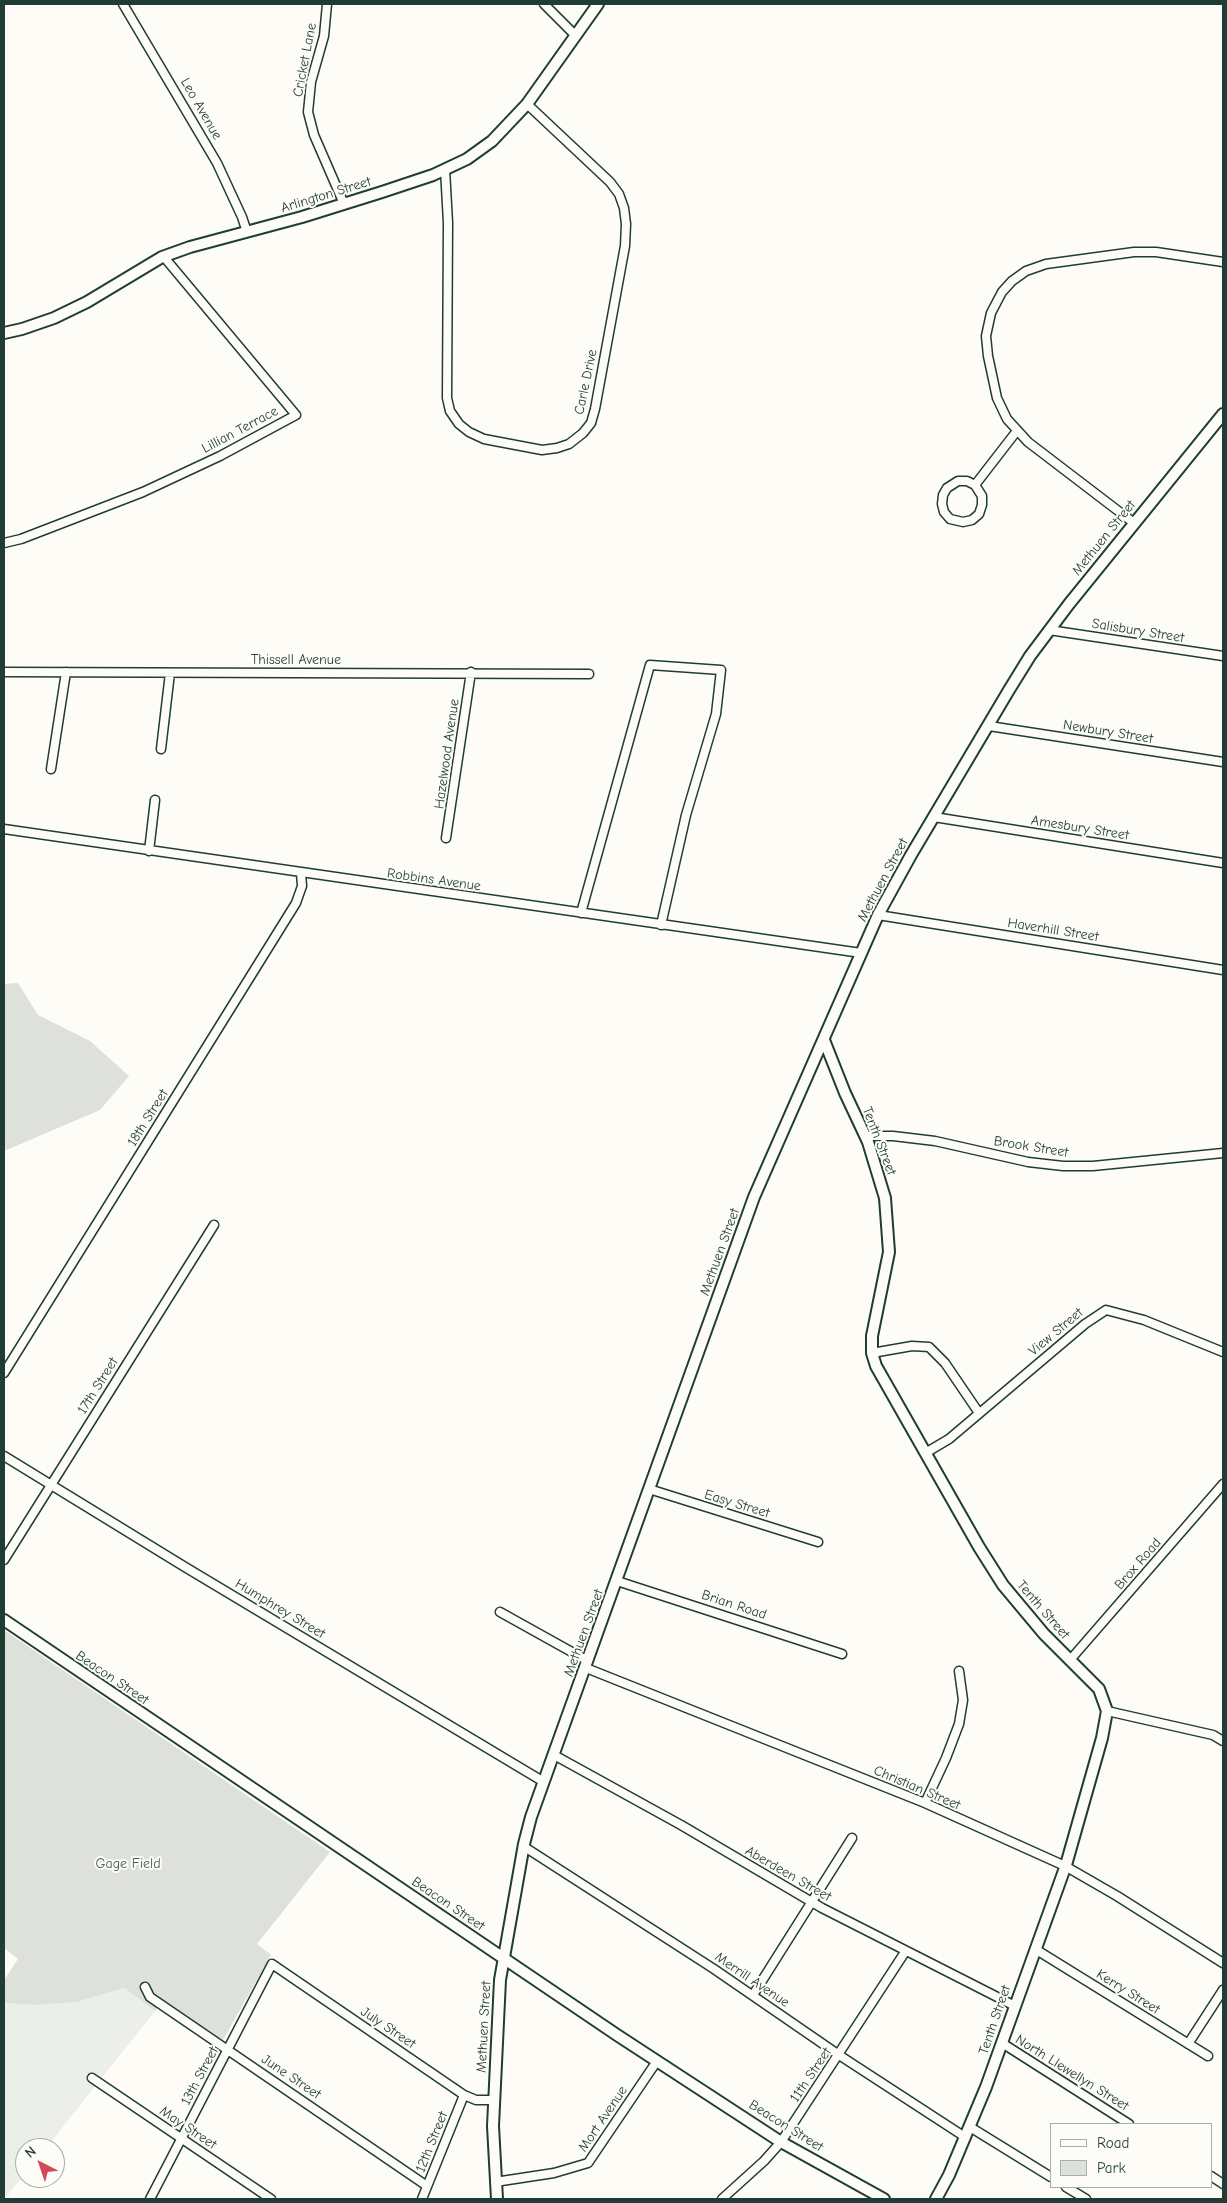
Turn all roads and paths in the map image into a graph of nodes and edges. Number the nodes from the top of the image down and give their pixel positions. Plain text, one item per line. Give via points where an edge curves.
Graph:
1 (123, 4) edge
2 (327, 4) edge
3 (544, 4) edge
4 (598, 4) edge
5 (575, 35) junction
6 (527, 104) junction
7 (445, 169) junction
8 (344, 204) junction
9 (247, 232) junction
10 (164, 257) junction
11 (1223, 262) edge
12 (4, 333) edge
13 (1223, 414) edge
14 (1016, 432) junction
15 (975, 485) junction
16 (1134, 523) junction
17 (4, 543) edge
18 (1049, 630) junction
19 (1223, 656) edge
20 (4, 672) edge
21 (66, 672) junction
22 (170, 672) junction
23 (470, 672) junction
24 (589, 674) dead end
25 (989, 726) junction
26 (161, 749) dead end
27 (1223, 762) edge
28 (51, 769) dead end
29 (155, 800) dead end
30 (934, 817) junction
31 (4, 829) edge
32 (446, 838) dead end
33 (149, 851) junction
34 (1223, 863) edge
35 (301, 873) junction
36 (581, 913) junction
37 (878, 915) junction
38 (661, 925) junction
39 (861, 953) junction
40 (1223, 970) edge
41 (824, 1040) junction
42 (865, 1136) junction
43 (1223, 1153) edge
44 (214, 1226) dead end
45 (1223, 1352) edge
46 (872, 1353) junction
47 (4, 1372) edge
48 (979, 1413) junction
49 (927, 1452) junction
50 (4, 1456) edge
51 (51, 1484) junction
52 (1223, 1484) edge
53 (650, 1489) junction
54 (818, 1542) dead end
55 (4, 1560) edge
56 (617, 1581) junction
57 (500, 1612) dead end
58 (4, 1620) edge
59 (842, 1654) dead end
60 (1070, 1660) junction
61 (587, 1665) junction
62 (959, 1671) dead end
63 (1107, 1711) junction
64 (1223, 1741) edge
65 (554, 1755) junction
66 (544, 1782) junction
67 (924, 1804) junction
68 (852, 1838) dead end
69 (524, 1846) junction
70 (1065, 1866) junction
71 (812, 1902) junction
72 (1036, 1949) junction
73 (905, 1952) junction
74 (503, 1958) junction
75 (1223, 1963) edge
76 (272, 1964) joint
77 (145, 1987) dead end
78 (1223, 1990) edge
79 (753, 1995) junction
80 (1015, 2006) junction
81 (1002, 2043) junction
82 (1188, 2044) junction
83 (228, 2049) junction
84 (839, 2055) junction
85 (1208, 2056) dead end
86 (657, 2060) junction
87 (92, 2078) dead end
88 (464, 2095) junction
89 (494, 2100) junction
90 (1127, 2123) edge
91 (970, 2127) junction
92 (966, 2137) junction
93 (182, 2139) junction
94 (782, 2142) junction
95 (1050, 2176) edge
96 (1212, 2177) edge
97 (495, 2182) junction
98 (1223, 2184) edge
99 (428, 2186) junction
100 (1068, 2188) edge
101 (150, 2199) edge
102 (271, 2199) edge
103 (422, 2199) edge
104 (497, 2199) edge
105 (722, 2199) edge
106 (884, 2199) edge
107 (936, 2199) edge
108 (1086, 2199) edge

1 - 9 street, Leo Avenue via 217,163
2 - 8 street, Cricket Lane via 324,36 311,82 308,112
3 - 5 street
4 - 5 street, Arlington Street
5 - 6 street, Arlington Street
6 - 7 street, Arlington Street via 480,150
6 - 7 street, Carle Drive via 610,182 624,208 625,246 595,409 591,423 570,444 542,450 484,439 459,424 450,411 447,398 448,223
7 - 8 street, Arlington Street
8 - 9 street, Arlington Street
9 - 10 street, Arlington Street
10 - 12 street, Arlington Street via 69,310
10 - 17 street, Lillian Terrace via 296,415 152,488
11 - 14 street via 1134,252 1046,264 1026,271 1012,281 994,306 986,336 1000,406
13 - 16 street, Methuen Street
14 - 15 street
14 - 16 street
15 - 15 street via 982,496 979,514 963,522 950,519 942,504 944,491 958,481
16 - 18 street, Methuen Street
18 - 19 street, Salisbury Street
18 - 25 street, Methuen Street
20 - 21 street, Thissell Avenue
21 - 22 street, Thissell Avenue
21 - 28 street
22 - 23 street, Thissell Avenue
22 - 26 street
23 - 24 street, Thissell Avenue
23 - 32 street, Hazelwood Avenue
25 - 27 street, Newbury Street
25 - 30 street, Methuen Street
29 - 33 street
30 - 34 street, Amesbury Street
30 - 37 street, Methuen Street
31 - 33 street, Robbins Avenue
33 - 35 street, Robbins Avenue
35 - 36 street, Robbins Avenue
35 - 47 street, 18th Street via 302,886 296,904
36 - 38 street, Robbins Avenue
36 - 38 street via 650,666 721,670 716,714 686,815
37 - 39 street, Methuen Street
37 - 40 street, Haverhill Street
38 - 39 street, Robbins Avenue
39 - 41 street, Methuen Street
41 - 42 street, Tenth Street
41 - 53 street, Methuen Street via 754,1197
42 - 43 street, Brook Street via 935,1141 1028,1162 1063,1166
42 - 46 street, Tenth Street via 885,1198 890,1245 872,1336
44 - 51 street, 17th Street
45 - 48 street, View Street via 1144,1320 1106,1310
46 - 48 street via 926,1346 936,1352
46 - 49 street, Tenth Street via 882,1378
48 - 49 street, View Street via 949,1439
49 - 60 street, Tenth Street via 966,1526 1003,1585
50 - 51 street, Humphrey Street
51 - 55 street, 17th Street
51 - 66 street, Humphrey Street
52 - 60 street, Brox Road
53 - 54 street, Easy Street
53 - 56 street, Methuen Street
56 - 59 street, Brian Road
56 - 61 street, Methuen Street
57 - 61 street, Christian Street
58 - 74 street, Beacon Street
60 - 63 street, Tenth Street via 1099,1689
61 - 65 street, Methuen Street
61 - 67 street, Christian Street
62 - 67 street via 963,1700 959,1724
63 - 64 street via 1213,1735
63 - 70 street, Tenth Street
65 - 66 street, Methuen Street
65 - 71 street, Aberdeen Street
66 - 69 street, Methuen Street
67 - 70 street, Christian Street
68 - 71 street
69 - 74 street, Methuen Street
69 - 79 street, Merrill Avenue
70 - 72 street, Tenth Street
70 - 75 street, Christian Street
71 - 73 street, Aberdeen Street
71 - 79 street
72 - 80 street, Tenth Street
72 - 82 street, Kerry Street
73 - 80 street, Aberdeen Street
73 - 84 street, 11th Street
74 - 86 street, Beacon Street
74 - 89 street, Methuen Street
76 - 83 street, 13th Street
76 - 88 street, July Street
77 - 83 street, June Street via 150,1997
78 - 82 street
79 - 84 street, Merrill Avenue
80 - 81 street, Tenth Street
81 - 90 street, North Llewellyn Street
81 - 91 street, Tenth Street
82 - 85 street, Kerry Street
83 - 93 street, 13th Street
83 - 99 street, June Street
84 - 92 street, Merrill Avenue
84 - 94 street, 11th Street
86 - 94 street, Beacon Street
86 - 97 street, Mort Avenue via 588,2163 554,2173
87 - 93 street, May Street
88 - 89 street, July Street via 476,2100
88 - 99 street, 12th Street
89 - 97 street, Methuen Street
91 - 92 street, Tenth Street
91 - 95 street
92 - 107 street, Tenth Street
93 - 101 street, 13th Street
93 - 102 street, May Street
94 - 105 street, 11th Street
94 - 106 street, Beacon Street
96 - 98 street
97 - 104 street, Methuen Street
99 - 103 street, 12th Street
100 - 108 street

